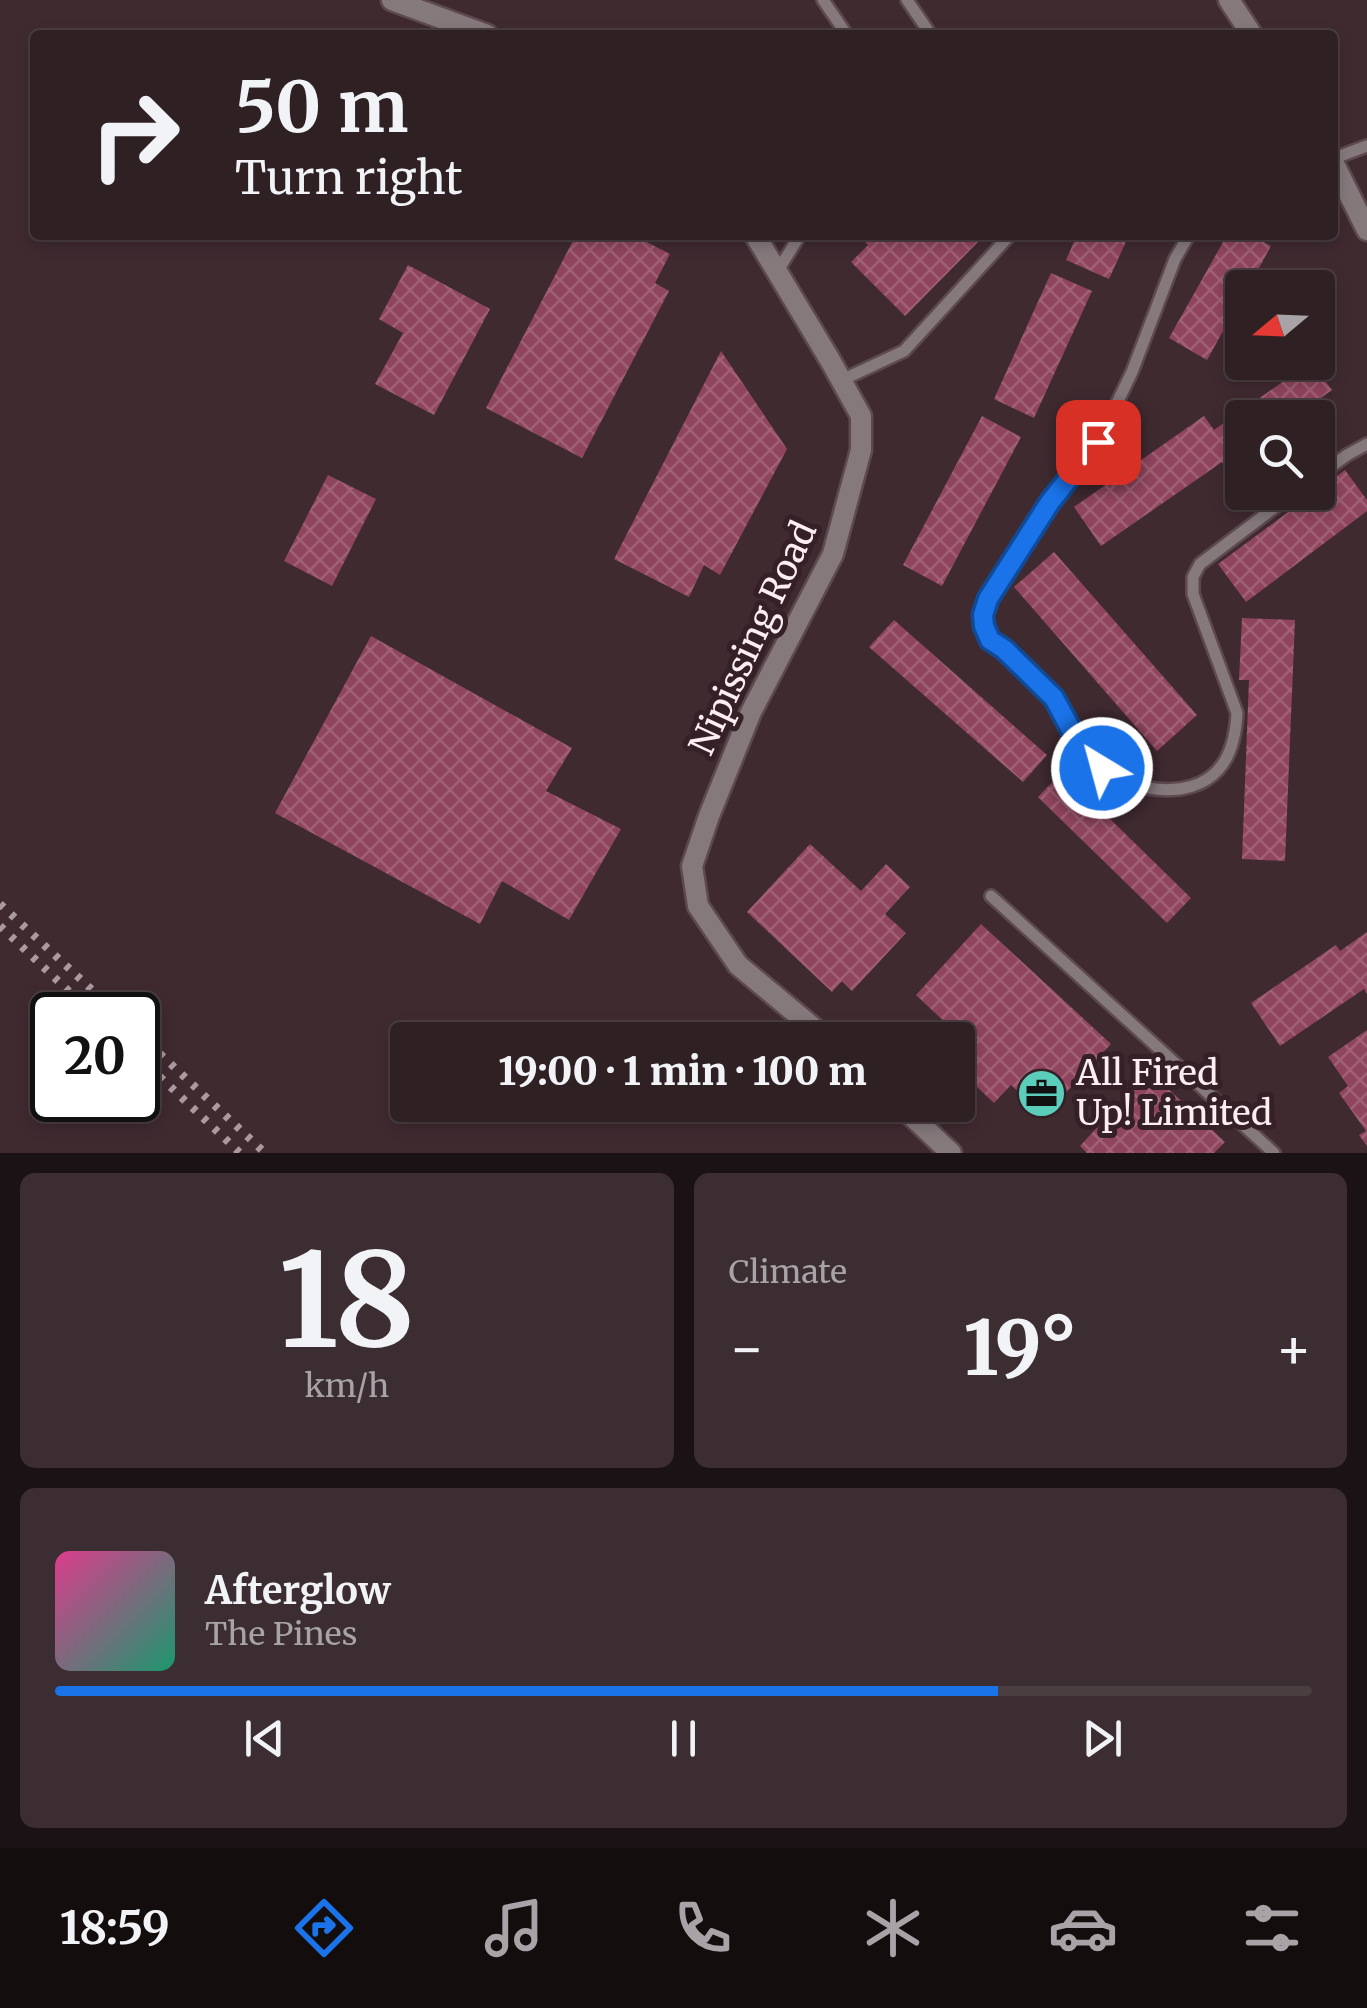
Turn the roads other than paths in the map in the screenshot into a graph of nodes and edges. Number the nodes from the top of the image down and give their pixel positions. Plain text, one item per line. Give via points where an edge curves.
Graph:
1 (392, 0) edge
2 (822, 0) edge
3 (908, 0) edge
4 (1229, 0) edge
5 (473, 30) edge
6 (843, 30) edge
7 (928, 30) edge
8 (1249, 30) edge
9 (1367, 146) edge
10 (1338, 158) edge
11 (1338, 172) edge
12 (1367, 230) edge
13 (757, 240) edge
14 (797, 240) edge
15 (1005, 240) edge
16 (1186, 240) edge
17 (777, 272) junction
18 (842, 380) junction
19 (1367, 444) edge
20 (1335, 464) edge
21 (1271, 510) edge
22 (991, 896) dead end
23 (806, 1022) edge
24 (918, 1122) edge
25 (951, 1153) edge
26 (1274, 1153) edge

1 - 5 street
2 - 6 lane
3 - 7 lane
4 - 8 street
9 - 10 lane
11 - 12 street
13 - 17 street, Nipissing Road
14 - 17 lane
15 - 18 lane via 904,351
16 - 21 lane via 1098,442 988,599 983,615 990,640 1054,698 1081,748 1102,768 1140,788 1200,782 1228,754 1237,712 1193,578 1200,564
17 - 18 street, Nipissing Road
18 - 23 street, Nipissing Road via 861,416 861,450 833,554 751,712 692,866 698,906 738,965
19 - 20 lane
22 - 26 lane
24 - 25 street

